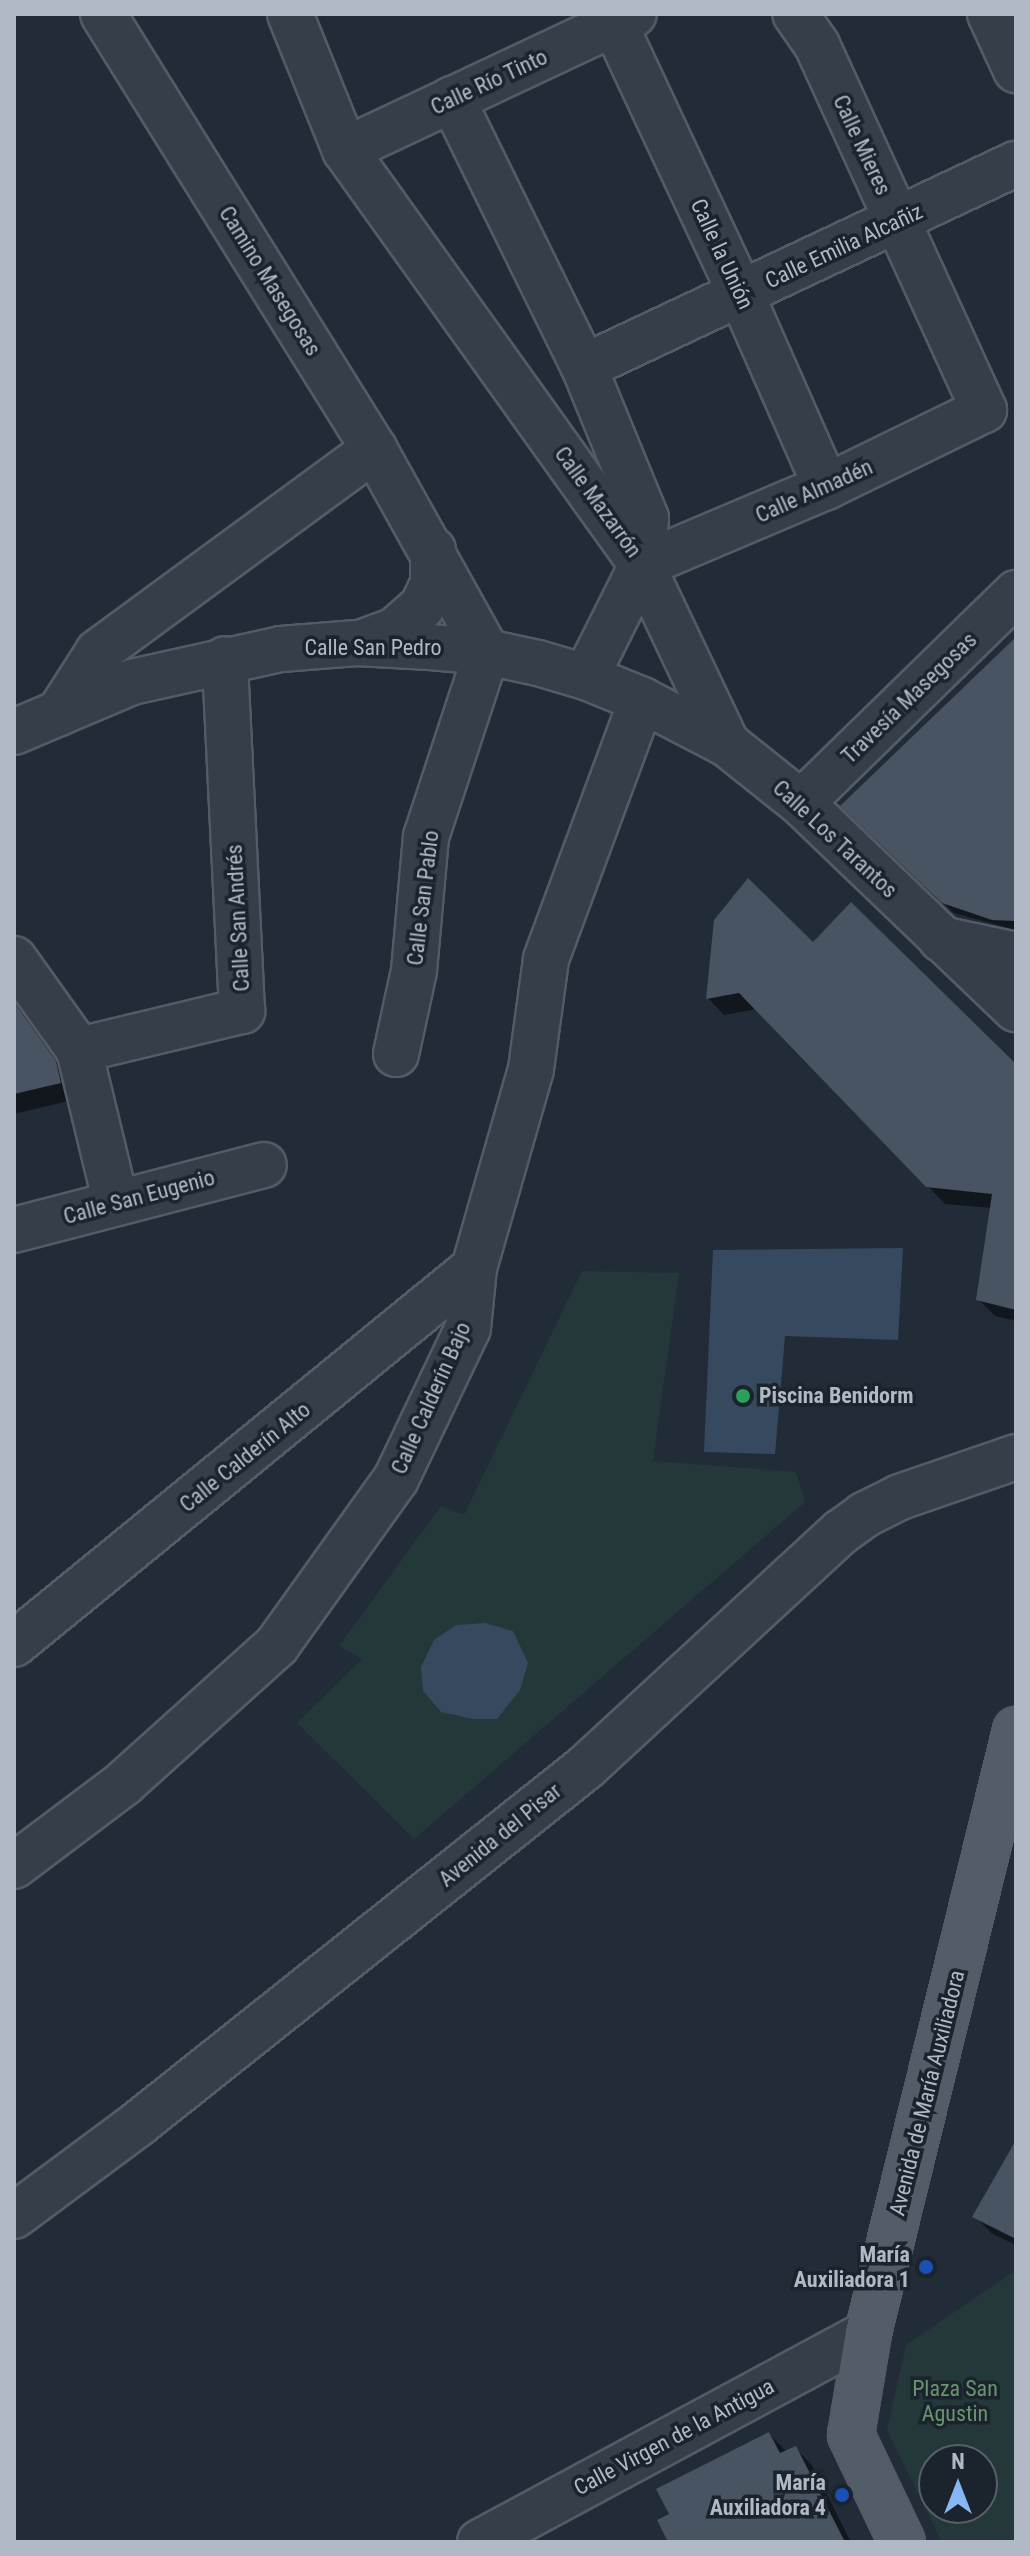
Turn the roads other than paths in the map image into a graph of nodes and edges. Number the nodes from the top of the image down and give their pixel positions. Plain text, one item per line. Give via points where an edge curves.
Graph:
1 (103, 14) edge
2 (290, 14) edge
3 (795, 14) edge
4 (990, 14) edge
5 (624, 19) edge
6 (1016, 70) edge
7 (452, 99) junction
8 (345, 150) junction
9 (1016, 164) edge
10 (897, 221) junction
11 (741, 294) junction
12 (584, 367) junction
13 (984, 410) joint
14 (374, 449) junction
15 (826, 487) junction
16 (433, 550) junction
17 (642, 565) junction
18 (1016, 593) edge
19 (357, 643) junction
20 (487, 652) junction
21 (225, 659) junction
22 (586, 677) junction
23 (642, 700) junction
24 (59, 713) junction
25 (14, 732) edge
26 (727, 744) junction
27 (801, 803) junction
28 (939, 939) junction
29 (1016, 955) edge
30 (14, 959) edge
31 (1016, 1009) edge
32 (79, 1050) junction
33 (396, 1054) dead end
34 (264, 1165) dead end
35 (116, 1203) junction
36 (14, 1230) edge
37 (474, 1268) junction
38 (997, 1464) edge
39 (14, 1644) edge
40 (1016, 1730) edge
41 (14, 1866) edge
42 (14, 2216) edge
43 (868, 2333) junction
44 (503, 2537) edge
45 (902, 2542) edge

1 - 14 street, Camino Masegosas
2 - 8 street, Calle Mazarrón
3 - 10 street, Calle Mieres via 817,45
4 - 6 street
5 - 7 street, Calle Río Tinto
5 - 11 street, Calle la Unión
7 - 8 street, Calle Río Tinto
7 - 12 street, Calle Mazarrón
8 - 17 street, Calle Mazarrón
9 - 10 street, Calle Emilia Alcañiz
10 - 11 street, Calle Emilia Alcañiz
10 - 13 street, Calle Mieres
11 - 12 street, Calle Emilia Alcañiz
11 - 15 street, Calle la Unión
12 - 17 street, Calle Mazarrón via 646,518
13 - 15 street, Calle Almadén
14 - 16 street, Camino Masegosas
14 - 24 street via 98,652
15 - 17 street, Calle Almadén
16 - 19 street via 433,583 412,619
16 - 20 street, Camino Masegosas
17 - 22 street
17 - 26 street, Calle Los Tarantos
18 - 27 street, Travesía Masegosas
19 - 20 street, Calle San Pedro
19 - 21 street, Calle San Pedro
20 - 22 street, Calle San Pedro
20 - 33 street, Calle San Pablo via 426,837 414,971
21 - 24 street, Calle San Pedro via 132,682
21 - 32 street, Calle San Andrés via 242,1011
22 - 23 street, Calle San Pedro
23 - 26 street, Calle Los Tarantos
23 - 37 street, Calle Calderín Bajo via 546,959 531,1069
24 - 25 street, Calle San Pedro
26 - 27 street, Calle Los Tarantos
27 - 28 street, Calle Los Tarantos
28 - 29 street
28 - 31 street, Calle Los Tarantos
30 - 32 street
32 - 35 street
34 - 35 street, Calle San Eugenio
35 - 36 street, Calle San Eugenio
37 - 39 street, Calle Calderín Alto
37 - 41 street, Calle Calderín Bajo via 468,1328 396,1479 277,1645 124,1783
38 - 42 street, Avenida del Pisar via 882,1505 841,1532 586,1767 139,2123
40 - 43 main road, Avenida de María Auxiliadora
43 - 44 street, Calle Virgen de la Antigua
43 - 45 main road, Avenida de María Auxiliadora via 851,2435

